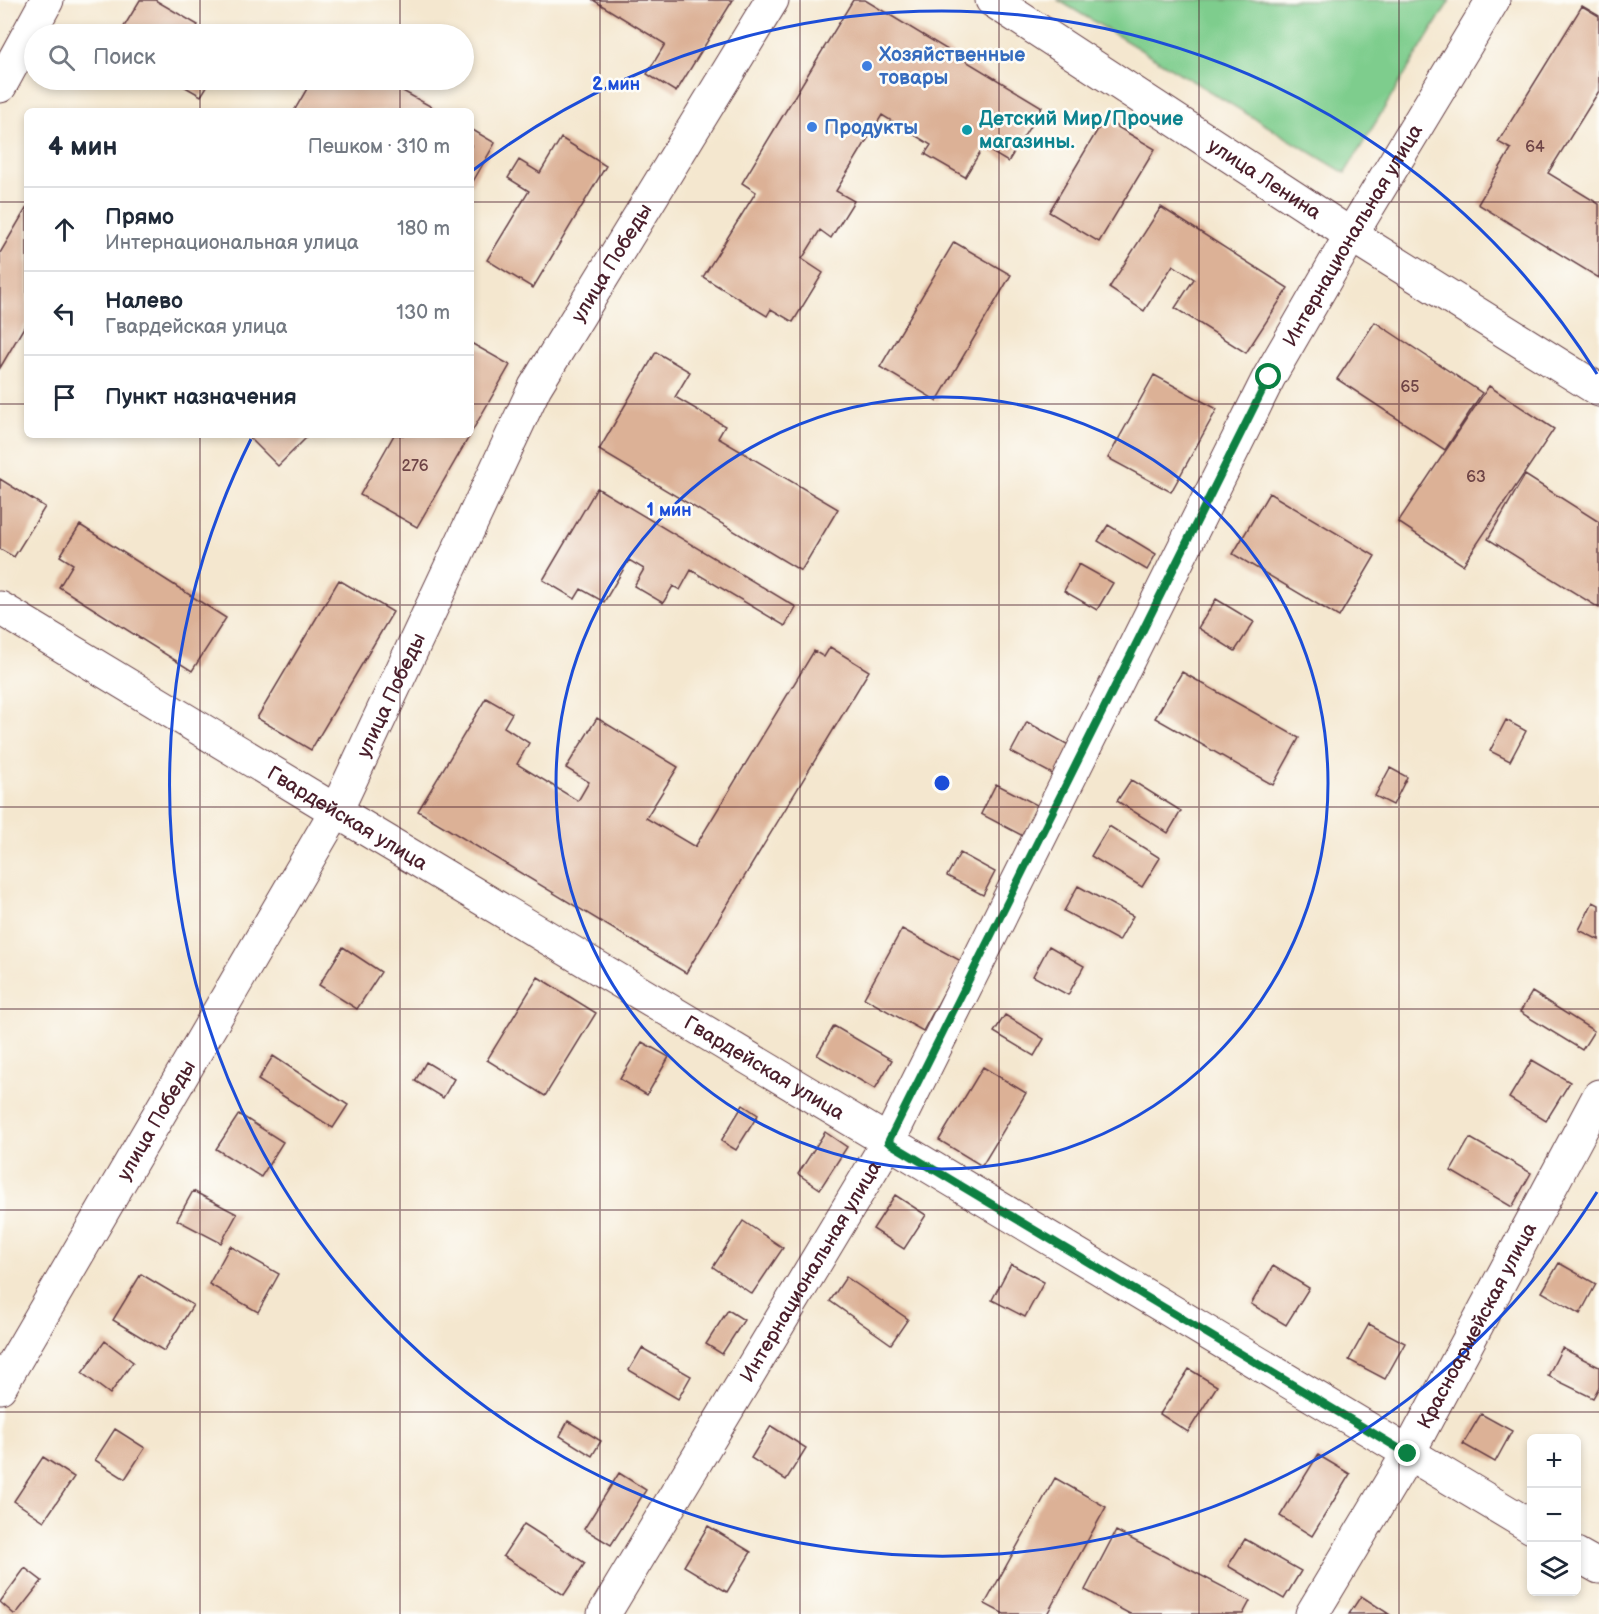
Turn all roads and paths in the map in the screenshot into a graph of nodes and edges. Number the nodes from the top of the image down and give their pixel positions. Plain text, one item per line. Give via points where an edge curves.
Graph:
1 (46, 0) edge
2 (772, 0) edge
3 (992, 0) edge
4 (1493, 0) edge
5 (33, 24) edge
6 (24, 41) edge
7 (0, 86) edge
8 (1351, 235) junction
9 (1599, 390) edge
10 (0, 608) edge
11 (336, 811) junction
12 (1599, 1096) edge
13 (888, 1142) junction
14 (0, 1387) edge
15 (1408, 1454) junction
16 (1527, 1524) edge
17 (1581, 1557) edge
18 (1599, 1567) edge
19 (604, 1614) edge
20 (1312, 1614) edge

1 - 5 street
2 - 11 street, улица Победы via 535,387
3 - 8 street, улица Ленина
4 - 8 street, Интернациональная улица
6 - 7 street
8 - 9 street, улица Ленина
8 - 13 street, Интернациональная улица via 1269,377
10 - 11 street, Гвардейская улица
11 - 13 street, Гвардейская улица
11 - 14 street, улица Победы
12 - 15 street, Красноармейская улица
13 - 15 street, Гвардейская улица
13 - 19 street, Интернациональная улица
15 - 16 street, Гвардейская улица
15 - 20 street, Красноармейская улица
17 - 18 street

